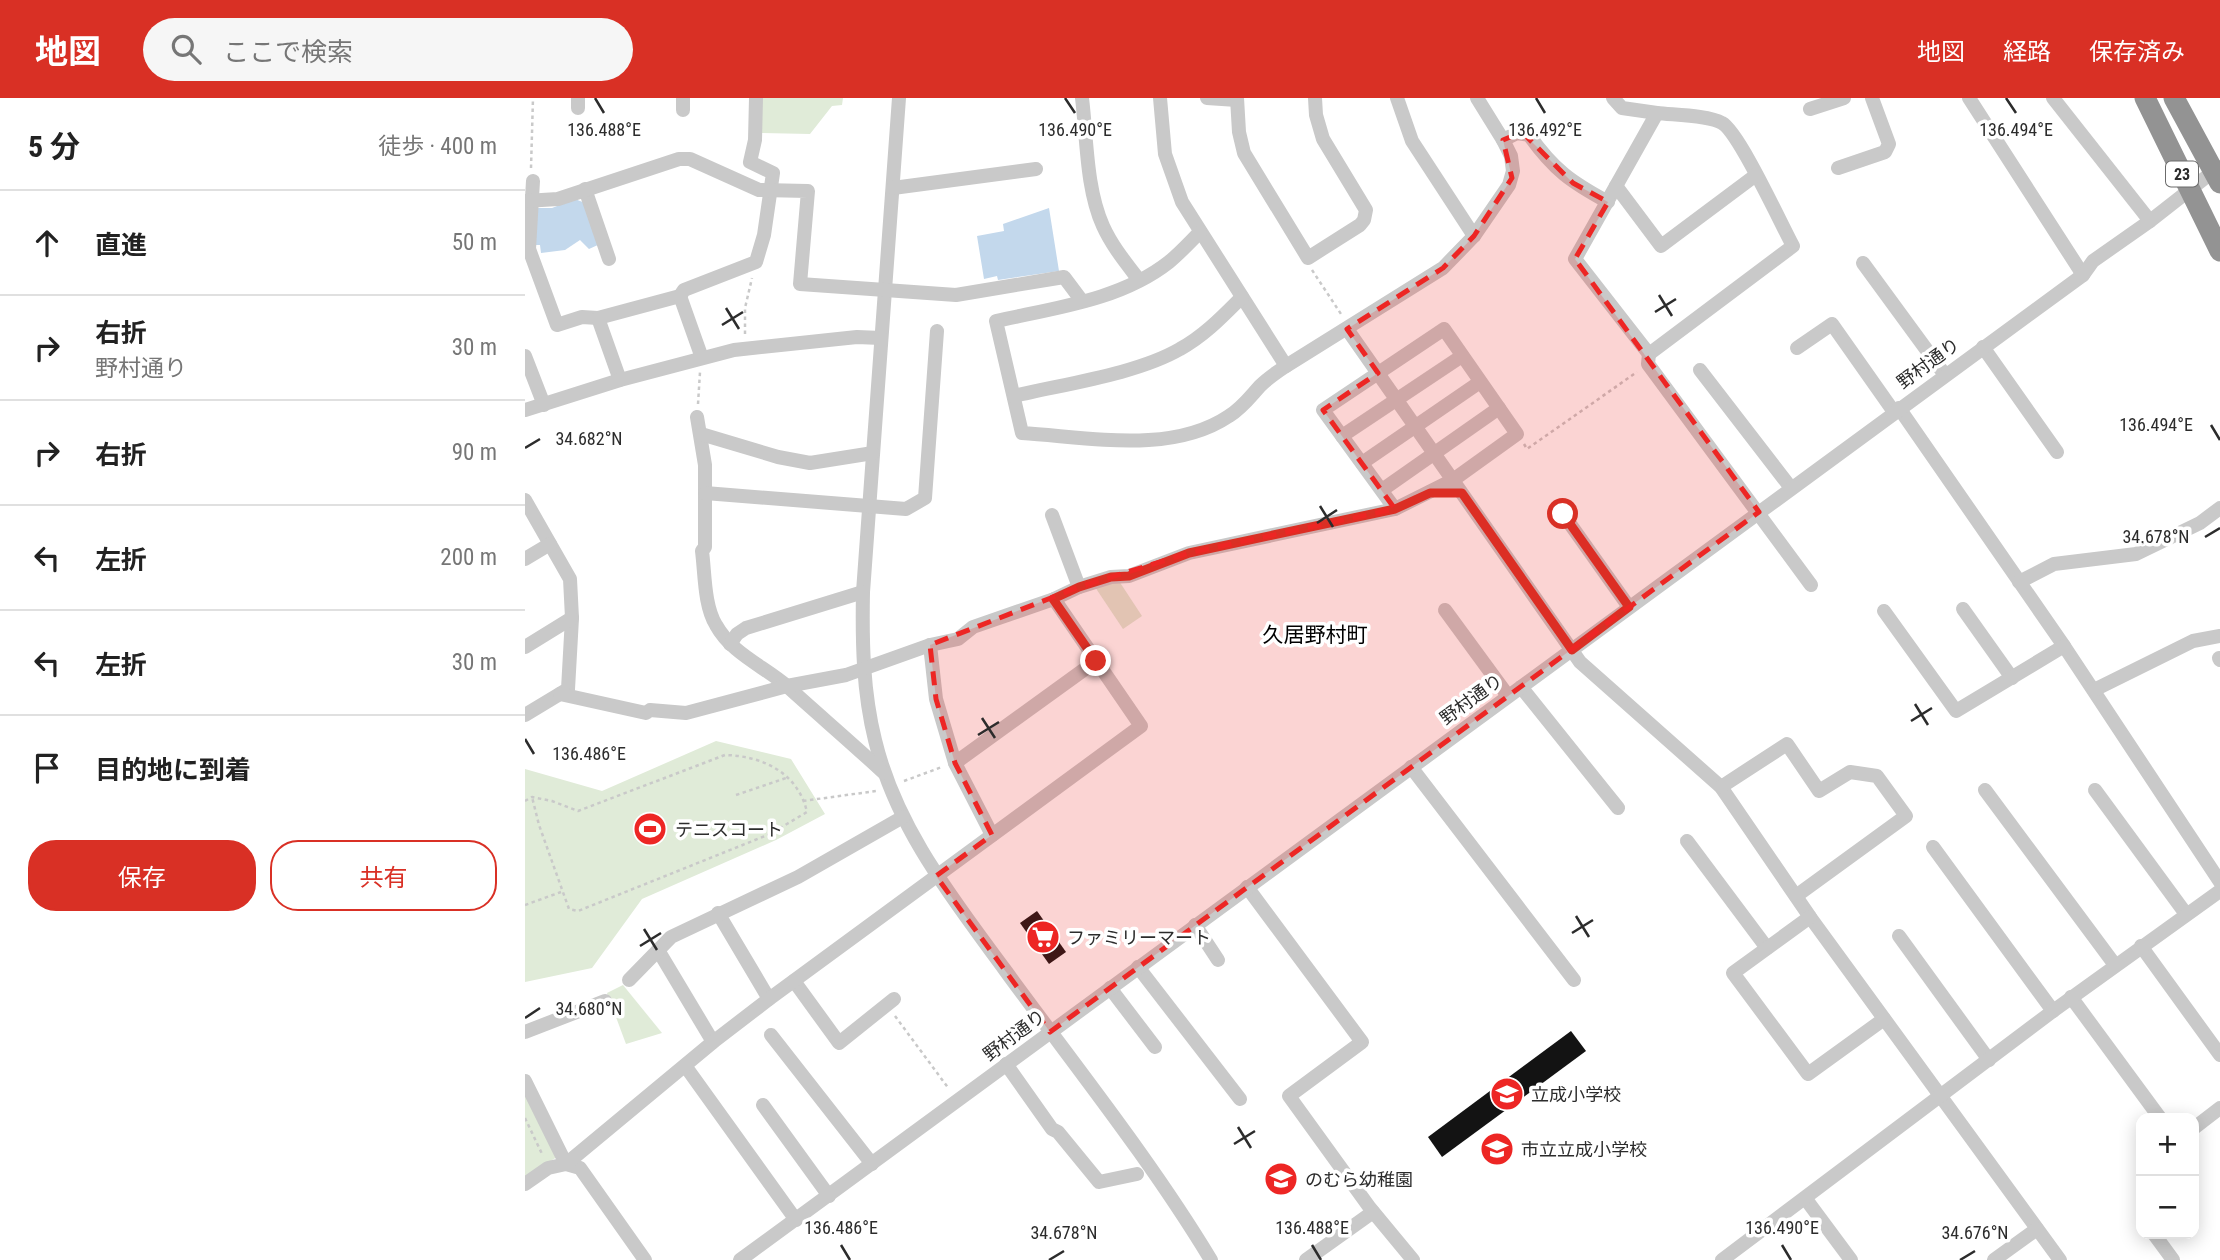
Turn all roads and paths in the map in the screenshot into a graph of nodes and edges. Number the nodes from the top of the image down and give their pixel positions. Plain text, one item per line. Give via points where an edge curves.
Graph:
1 (533, 98) edge
2 (756, 98) edge
3 (899, 98) edge
4 (1082, 98) edge
5 (1160, 98) edge
6 (1207, 98) edge
7 (1315, 98) edge
8 (1397, 98) edge
9 (1477, 98) edge
10 (1613, 98) edge
11 (1844, 98) edge
12 (1873, 98) edge
13 (1969, 98) edge
14 (2053, 98) edge
15 (2145, 98) edge
16 (2174, 98) edge
17 (1237, 99) edge
18 (1810, 109) dead end
19 (1657, 113) junction
20 (1503, 140) junction
21 (1837, 168) dead end
22 (1036, 169) dead end
23 (2218, 173) edge
24 (1756, 175) junction
25 (533, 181) joint
26 (1616, 186) junction
27 (893, 188) junction
28 (585, 189) junction
29 (2190, 189) junction
30 (772, 190) junction
31 (528, 201) edge
32 (1608, 202) junction
33 (2150, 221) junction
34 (1200, 232) junction
35 (1474, 236) junction
36 (2220, 251) edge
37 (1308, 258) junction
38 (609, 259) dead end
39 (756, 262) junction
40 (1863, 263) dead end
41 (2083, 275) junction
42 (1139, 280) junction
43 (886, 289) junction
44 (680, 296) junction
45 (1243, 297) junction
46 (1082, 301) junction
47 (599, 318) junction
48 (1350, 327) junction
49 (937, 331) dead end
50 (881, 338) junction
51 (1983, 347) junction
52 (1797, 348) dead end
53 (743, 349) junction
54 (525, 356) edge
55 (1462, 356) junction
56 (702, 358) junction
57 (1648, 359) junction
58 (1286, 366) junction
59 (1700, 370) dead end
60 (1378, 373) junction
61 (1945, 375) junction
62 (620, 380) junction
63 (1480, 382) junction
64 (1014, 396) junction
65 (1397, 400) junction
66 (544, 405) junction
67 (1499, 408) junction
68 (525, 410) edge
69 (1897, 410) junction
70 (697, 417) joint
71 (1415, 426) junction
72 (701, 434) junction
73 (1517, 434) junction
74 (1342, 436) junction
75 (2057, 452) dead end
76 (873, 453) junction
77 (1434, 453) junction
78 (1361, 463) junction
79 (1453, 480) junction
80 (1791, 488) junction
81 (1382, 490) junction
82 (705, 493) junction
83 (1430, 493) junction
84 (1462, 493) junction
85 (525, 500) edge
86 (870, 506) junction
87 (2220, 508) edge
88 (1395, 509) junction
89 (1759, 512) junction
90 (1563, 514) dead end
91 (1052, 515) dead end
92 (550, 544) junction
93 (525, 559) edge
94 (2019, 582) junction
95 (1811, 585) dead end
96 (1079, 587) junction
97 (863, 592) junction
98 (1053, 599) junction
99 (1629, 607) junction
100 (1963, 609) dead end
101 (1445, 610) dead end
102 (1884, 611) dead end
103 (572, 618) junction
104 (2220, 636) edge
105 (730, 644) junction
106 (930, 645) junction
107 (2064, 646) junction
108 (525, 647) edge
109 (1572, 650) junction
110 (1096, 661) junction
111 (864, 670) junction
112 (2012, 678) junction
113 (787, 687) junction
114 (1521, 687) junction
115 (2094, 690) junction
116 (561, 694) junction
117 (1508, 696) junction
118 (525, 715) edge
119 (955, 763) junction
120 (1411, 767) junction
121 (885, 774) junction
122 (789, 777) junction
123 (898, 785) junction
124 (1721, 787) junction
125 (1985, 790) dead end
126 (2095, 790) dead end
127 (736, 795) dead end
128 (533, 797) junction
129 (525, 801) edge
130 (803, 801) junction
131 (1618, 808) dead end
132 (902, 817) junction
133 (992, 835) junction
134 (1687, 841) dead end
135 (1933, 847) dead end
136 (936, 876) junction
137 (2220, 882) edge
138 (1247, 887) junction
139 (563, 891) junction
140 (2220, 891) edge
141 (1795, 896) junction
142 (525, 905) edge
143 (718, 913) junction
144 (2186, 914) junction
145 (1810, 917) junction
146 (1195, 925) junction
147 (1899, 936) dead end
148 (2141, 946) junction
149 (1767, 948) junction
150 (658, 950) junction
151 (1219, 960) dead end
152 (2115, 965) junction
153 (1138, 967) junction
154 (629, 980) dead end
155 (1574, 980) dead end
156 (794, 981) junction
157 (1110, 988) junction
158 (2071, 997) junction
159 (769, 999) junction
160 (605, 1001) dead end
161 (890, 1002) joint
162 (2053, 1011) junction
163 (1884, 1019) junction
164 (525, 1032) edge
165 (1050, 1032) junction
166 (771, 1035) dead end
167 (713, 1042) junction
168 (1155, 1047) dead end
169 (2220, 1055) edge
170 (1989, 1060) junction
171 (1006, 1064) junction
172 (686, 1067) junction
173 (525, 1081) edge
174 (1940, 1095) junction
175 (1240, 1100) dead end
176 (957, 1101) junction
177 (763, 1105) dead end
178 (2220, 1108) edge
179 (2156, 1113) edge
180 (525, 1118) edge
181 (2199, 1124) edge
182 (566, 1164) junction
183 (872, 1164) junction
184 (548, 1168) junction
185 (1137, 1174) dead end
186 (525, 1184) edge
187 (829, 1196) junction
188 (1805, 1198) junction
189 (1373, 1212) junction
190 (796, 1220) junction
191 (2037, 1230) junction
192 (2158, 1239) edge
193 (645, 1260) edge
194 (740, 1260) edge
195 (1211, 1260) edge
196 (1306, 1260) edge
197 (1413, 1260) edge
198 (1722, 1260) edge
199 (1851, 1260) edge
200 (1994, 1260) edge
201 (2060, 1260) edge
202 (2173, 1260) edge

1 - 25 path
2 - 30 street via 750,162 773,174
3 - 27 street
4 - 42 street via 1098,213 1111,241
5 - 34 street via 1165,154 1182,202
6 - 17 street
7 - 37 street via 1323,139 1366,210 1360,225
8 - 35 street via 1412,141
9 - 20 street
10 - 19 street via 1622,108
11 - 18 street
12 - 21 street via 1888,144 1885,152
13 - 41 street
14 - 33 street
15 - 29 highway, 23
16 - 23 highway, 23
17 - 37 street via 1244,153
19 - 24 street via 1721,121 1732,131
19 - 26 street
20 - 32 street via 1517,133 1529,135 1548,162 1573,183
20 - 35 street via 1511,156 1512,178
22 - 27 street
23 - 29 street, 野村通り
24 - 26 street via 1661,246
24 - 57 street via 1793,246
25 - 31 street
26 - 32 street
27 - 43 street
28 - 30 street via 690,159 759,190
28 - 31 street via 558,199
28 - 38 street
29 - 33 street, 野村通り
29 - 36 highway, 23
30 - 39 street
30 - 43 street via 807,191 800,284
31 - 47 street via 529,249 557,325 582,317
32 - 57 street via 1575,259
33 - 41 street, 野村通り via 2094,261
34 - 42 street via 1168,263
34 - 45 street
35 - 48 street via 1443,268
37 - 48 path
39 - 44 street via 684,290
39 - 53 path via 745,309
40 - 61 street
41 - 51 street, 野村通り
42 - 46 street
43 - 46 street via 956,295 1064,277
43 - 50 street
44 - 47 street
44 - 56 street
45 - 58 street
45 - 64 street via 1203,333 1150,362
46 - 64 street via 996,321
47 - 62 street
48 - 58 street
48 - 60 street
49 - 86 street via 925,498 907,509
50 - 53 street
50 - 76 street
51 - 61 street, 野村通り
51 - 75 street
52 - 69 street via 1832,324
53 - 56 street
54 - 66 street
55 - 60 street via 1444,329
55 - 63 street
55 - 65 street
56 - 62 street
56 - 70 path
57 - 73 path via 1527,449
57 - 89 street
58 - 64 street via 1232,415 1170,439 1022,433
59 - 80 street
60 - 65 street
60 - 74 street via 1323,410
61 - 69 street, 野村通り
62 - 66 street
63 - 67 street
63 - 71 street
65 - 71 street
65 - 74 street
66 - 68 street
67 - 73 street
67 - 77 street
69 - 80 street, 野村通り
69 - 94 street
70 - 72 street
71 - 77 street
71 - 78 street
72 - 76 street via 810,463
72 - 82 street
73 - 79 street
74 - 78 street
76 - 86 street
77 - 79 street
77 - 81 street
78 - 81 street
79 - 83 street
79 - 84 street
80 - 89 street, 野村通り
81 - 88 street
82 - 86 street
82 - 105 street via 702,551 711,612
83 - 84 street
83 - 88 street
84 - 109 street
85 - 92 street
86 - 97 street
87 - 94 street via 2200,523 2136,554 2054,564
88 - 96 street via 1189,553 1129,576
89 - 95 street
89 - 99 street, 野村通り
90 - 99 street
91 - 96 street
92 - 93 street
92 - 103 street via 571,579
94 - 107 street
96 - 98 street
97 - 105 street via 745,628
97 - 111 street
98 - 106 street via 973,627 958,639
98 - 110 street
99 - 109 street, 野村通り
100 - 112 street
101 - 117 street
102 - 112 street via 1956,711
103 - 108 street
103 - 116 street via 568,689
104 - 115 street via 2193,641
105 - 113 street
106 - 111 street
106 - 119 street via 936,699
107 - 112 street
107 - 115 street
109 - 114 street, 野村通り
109 - 124 street
110 - 119 street
110 - 133 street via 1141,726
111 - 113 street
111 - 121 street
113 - 116 street via 687,713 646,713
113 - 121 street
114 - 117 street, 野村通り
114 - 131 street
115 - 137 street
116 - 118 street
117 - 120 street, 野村通り
119 - 123 path
119 - 133 street
120 - 138 street, 野村通り
120 - 155 street
121 - 123 street
122 - 127 path
122 - 128 path via 741,755 725,755 578,811
122 - 130 path
123 - 130 path
123 - 132 street
124 - 141 street
124 - 141 street via 1787,744 1819,791 1850,772 1877,776 1906,816
125 - 152 street
126 - 144 street
128 - 129 path
128 - 139 path
130 - 139 path via 807,813 770,834 578,911 569,909
132 - 136 street
132 - 143 street via 798,877
133 - 136 street
134 - 149 street
135 - 162 street
136 - 156 street
136 - 165 street
138 - 146 street, 野村通り
138 - 189 street via 1362,1042 1289,1096
139 - 142 path
140 - 144 street
141 - 145 street
143 - 150 street via 671,937
143 - 159 street
144 - 148 street
145 - 149 street
145 - 163 street
146 - 151 street
146 - 153 street, 野村通り
147 - 170 street
148 - 152 street
148 - 169 street
149 - 163 street via 1733,973 1808,1074
150 - 154 street
150 - 167 street
152 - 158 street
153 - 157 street, 野村通り
153 - 175 street
156 - 159 street
156 - 161 street via 839,1043
157 - 165 street, 野村通り
157 - 168 street
158 - 162 street
158 - 179 street
159 - 167 street
160 - 164 street
161 - 176 path
162 - 170 street
163 - 174 street
165 - 171 street, 野村通り
165 - 195 street via 1146,1161
166 - 183 street
167 - 172 street
170 - 174 street
171 - 176 street, 野村通り
171 - 185 street via 1052,1129 1099,1182
172 - 182 street
172 - 190 street
173 - 182 street
174 - 188 street
174 - 191 street
176 - 183 street, 野村通り
177 - 187 street
178 - 181 street
180 - 184 path
182 - 184 street
182 - 193 street via 580,1168
183 - 187 street, 野村通り
184 - 186 street
187 - 190 street, 野村通り
188 - 198 street
188 - 199 street
189 - 196 street
189 - 197 street
190 - 194 street, 野村通り
191 - 200 street
191 - 201 street
192 - 202 street

